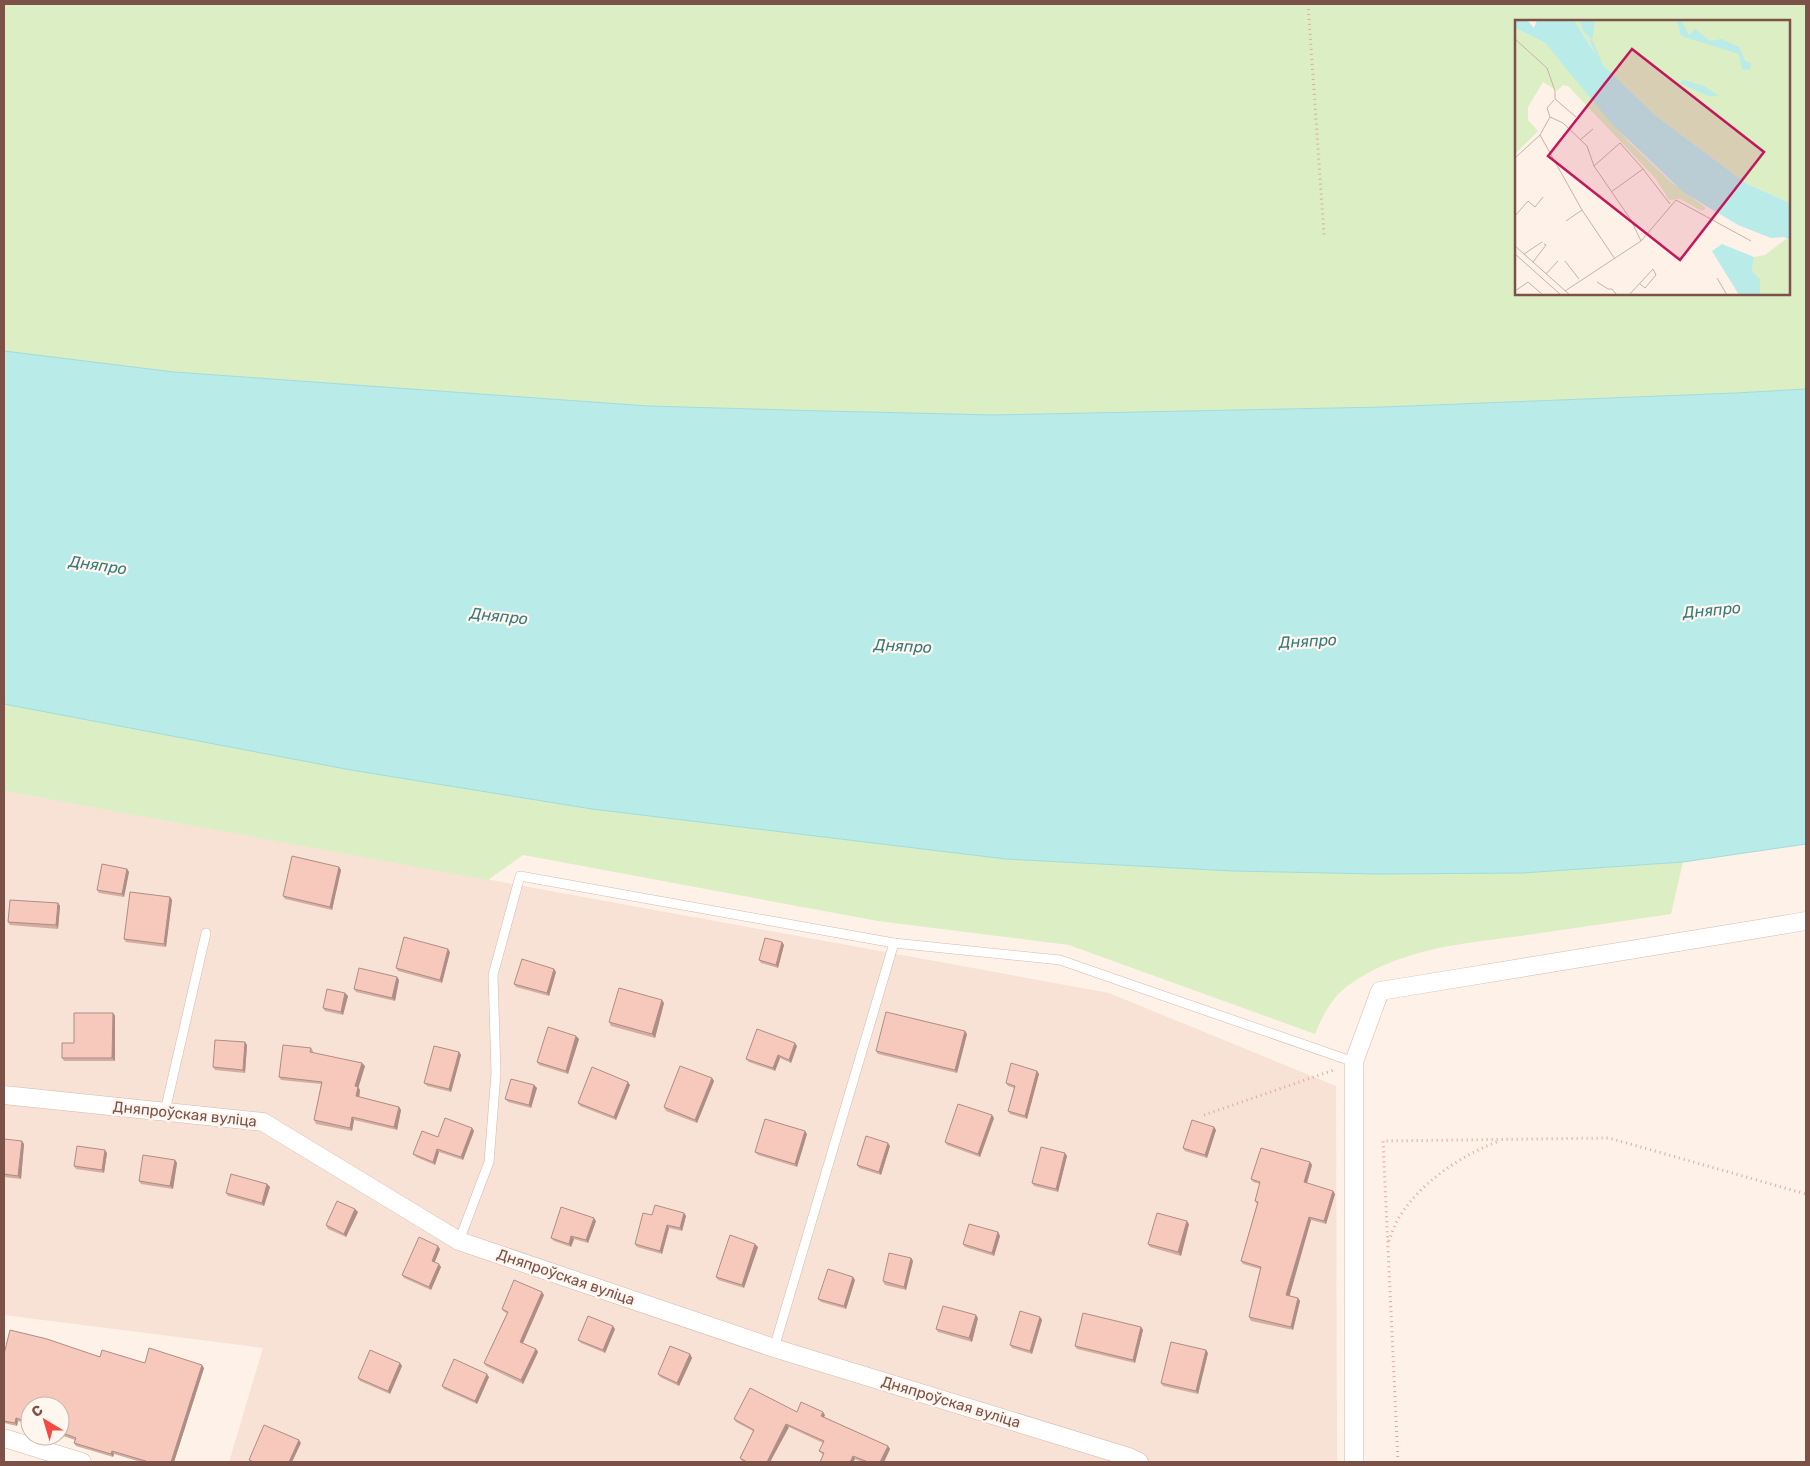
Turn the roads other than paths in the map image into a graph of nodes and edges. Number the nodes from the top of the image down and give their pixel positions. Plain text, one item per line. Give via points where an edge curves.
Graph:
1 (1806, 921) edge
2 (206, 933) dead end
3 (894, 943) junction
4 (1354, 1062) junction
5 (4, 1094) edge
6 (164, 1111) junction
7 (458, 1241) junction
8 (774, 1348) junction
9 (4, 1438) edge
10 (82, 1462) edge
11 (1139, 1462) edge
12 (1354, 1462) edge

1 - 4 street via 1380,991
2 - 6 lane
3 - 4 lane via 1060,960
3 - 7 lane via 520,876 493,975 496,1073 490,1162
3 - 8 lane
4 - 12 street
5 - 6 street, Дняпроўская вуліца
6 - 7 street, Дняпроўская вуліца via 264,1122
7 - 8 street, Дняпроўская вуліца
8 - 11 street, Дняпроўская вуліца
9 - 10 street

